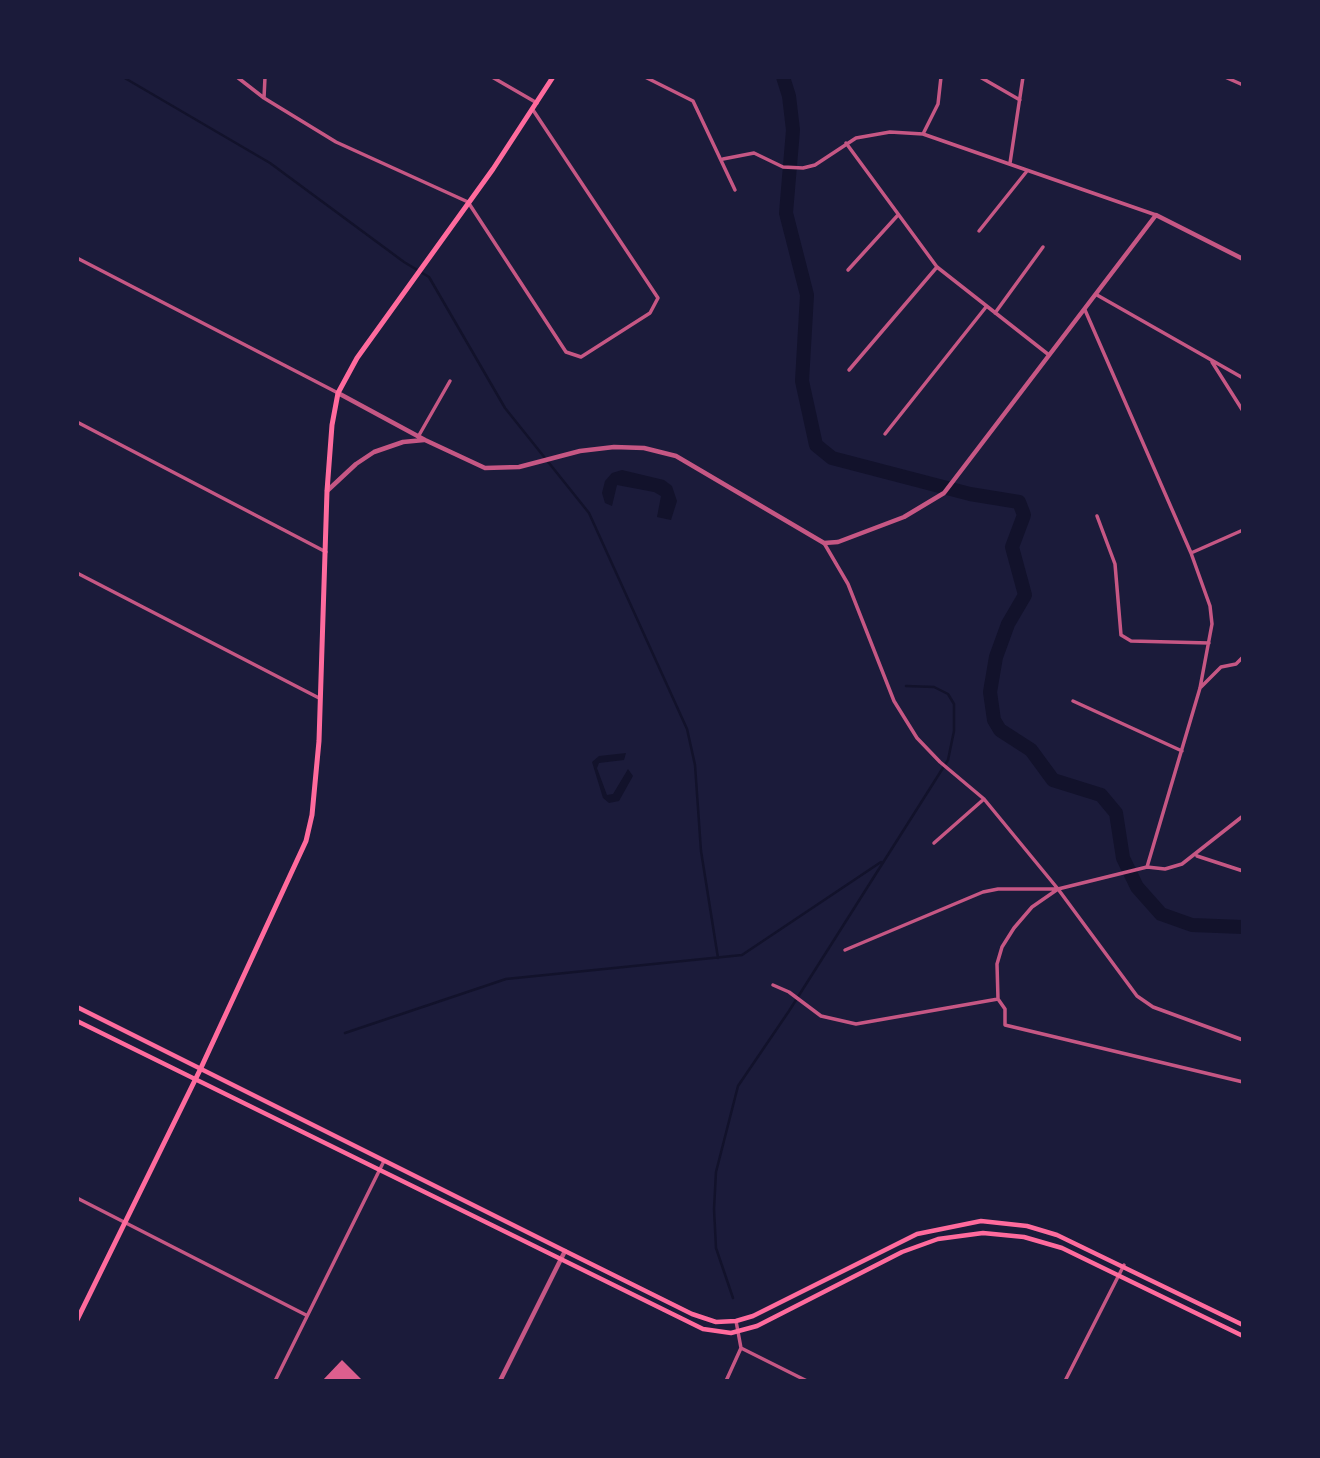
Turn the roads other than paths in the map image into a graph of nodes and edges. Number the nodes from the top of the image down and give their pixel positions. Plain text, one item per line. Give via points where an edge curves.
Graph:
1 (237, 77) edge
2 (265, 77) edge
3 (492, 77) edge
4 (552, 77) edge
5 (645, 77) edge
6 (941, 77) edge
7 (979, 77) edge
8 (1023, 77) edge
9 (1226, 77) edge
10 (1243, 85) edge
11 (264, 98) junction
12 (1020, 100) junction
13 (537, 103) junction
14 (533, 110) junction
15 (923, 134) junction
16 (846, 143) junction
17 (723, 159) junction
18 (1010, 163) junction
19 (1027, 172) junction
20 (735, 190) dead end
21 (468, 202) junction
22 (898, 215) junction
23 (1156, 215) junction
24 (979, 231) dead end
25 (1043, 247) dead end
26 (77, 258) edge
27 (1243, 259) edge
28 (937, 267) junction
29 (848, 270) dead end
30 (1097, 295) junction
31 (986, 306) junction
32 (1085, 310) junction
33 (995, 313) junction
34 (1051, 356) junction
35 (1212, 360) junction
36 (849, 370) dead end
37 (1243, 378) edge
38 (450, 381) dead end
39 (338, 393) junction
40 (1243, 411) edge
41 (79, 422) edge
42 (77, 431) edge
43 (885, 434) dead end
44 (418, 437) junction
45 (425, 440) junction
46 (327, 491) junction
47 (1097, 516) dead end
48 (1243, 530) edge
49 (824, 543) junction
50 (326, 552) junction
51 (1191, 553) junction
52 (77, 573) edge
53 (1209, 643) junction
54 (1243, 657) edge
55 (1200, 688) junction
56 (321, 699) junction
57 (1073, 701) dead end
58 (1182, 751) junction
59 (984, 799) junction
60 (1243, 816) edge
61 (934, 843) dead end
62 (1197, 856) junction
63 (1145, 867) junction
64 (1243, 871) edge
65 (1058, 888) junction
66 (845, 950) dead end
67 (773, 985) dead end
68 (998, 999) junction
69 (77, 1007) edge
70 (77, 1021) edge
71 (1243, 1040) edge
72 (200, 1070) junction
73 (195, 1080) junction
74 (1243, 1082) edge
75 (384, 1161) junction
76 (379, 1171) junction
77 (77, 1198) edge
78 (126, 1223) junction
79 (565, 1251) junction
80 (561, 1260) junction
81 (1124, 1265) junction
82 (1119, 1273) junction
83 (306, 1315) junction
84 (77, 1321) edge
85 (736, 1321) junction
86 (1243, 1325) edge
87 (738, 1332) junction
88 (1243, 1336) edge
89 (741, 1348) junction
90 (275, 1381) edge
91 (500, 1381) edge
92 (726, 1381) edge
93 (807, 1381) edge
94 (1065, 1381) edge

1 - 11 street
2 - 11 street
3 - 13 street
4 - 13 highway
5 - 17 street via 693,101
6 - 15 street via 938,104
7 - 12 street
8 - 12 street
9 - 10 street
11 - 21 street via 336,142
12 - 18 street
13 - 14 highway
14 - 21 highway
14 - 21 street via 657,294 654,310 586,355 571,355
15 - 16 street via 890,132
15 - 18 street
16 - 17 street via 815,164 799,168 783,167 754,153
16 - 22 street
17 - 20 street
18 - 19 street
19 - 23 street
19 - 24 street
21 - 39 highway via 357,358
22 - 28 street
22 - 29 street
23 - 27 street
23 - 30 street
25 - 33 street
26 - 39 street
28 - 31 street
28 - 36 street
30 - 32 street
30 - 35 street
31 - 33 street
31 - 43 street
32 - 34 street
32 - 51 street
33 - 34 street
34 - 49 street via 944,494 869,533
35 - 37 street
35 - 40 street
38 - 44 street
39 - 44 street
39 - 46 highway
41 - 42 street
41 - 50 street
44 - 45 street
45 - 46 street via 374,452
45 - 49 street via 485,468 506,469 614,447 676,456
46 - 50 highway
47 - 53 street via 1115,564 1121,635 1131,641
48 - 51 street
49 - 59 street via 848,584 894,701 917,738
50 - 56 highway
51 - 53 street via 1210,606
52 - 56 street
53 - 55 street
54 - 55 street via 1221,667
55 - 58 street
56 - 72 highway via 314,803 302,854
57 - 58 street
58 - 63 street
59 - 61 street
59 - 65 street
60 - 62 street
62 - 63 street via 1171,868
62 - 64 street
63 - 65 street
65 - 66 street via 983,892
65 - 68 street via 1027,913 1002,947 997,964
65 - 71 street via 1137,996 1153,1007
67 - 68 street via 821,1016 856,1024
68 - 74 street via 1005,1010 1005,1025
69 - 72 main road
70 - 73 main road
72 - 73 highway
72 - 75 main road
73 - 76 main road
73 - 78 highway
75 - 76 street
75 - 79 main road
76 - 80 main road
76 - 83 street
77 - 78 street
78 - 83 street
78 - 84 highway
79 - 80 street
79 - 85 main road via 692,1314 716,1322
80 - 87 main road via 695,1326
80 - 91 street
81 - 82 street
81 - 85 main road via 1027,1226 981,1221 945,1226 895,1243
81 - 86 main road
82 - 87 main road via 1038,1240 966,1234 902,1252
82 - 88 main road
82 - 94 street
83 - 90 street
85 - 87 street
87 - 89 street
89 - 92 street
89 - 93 street

